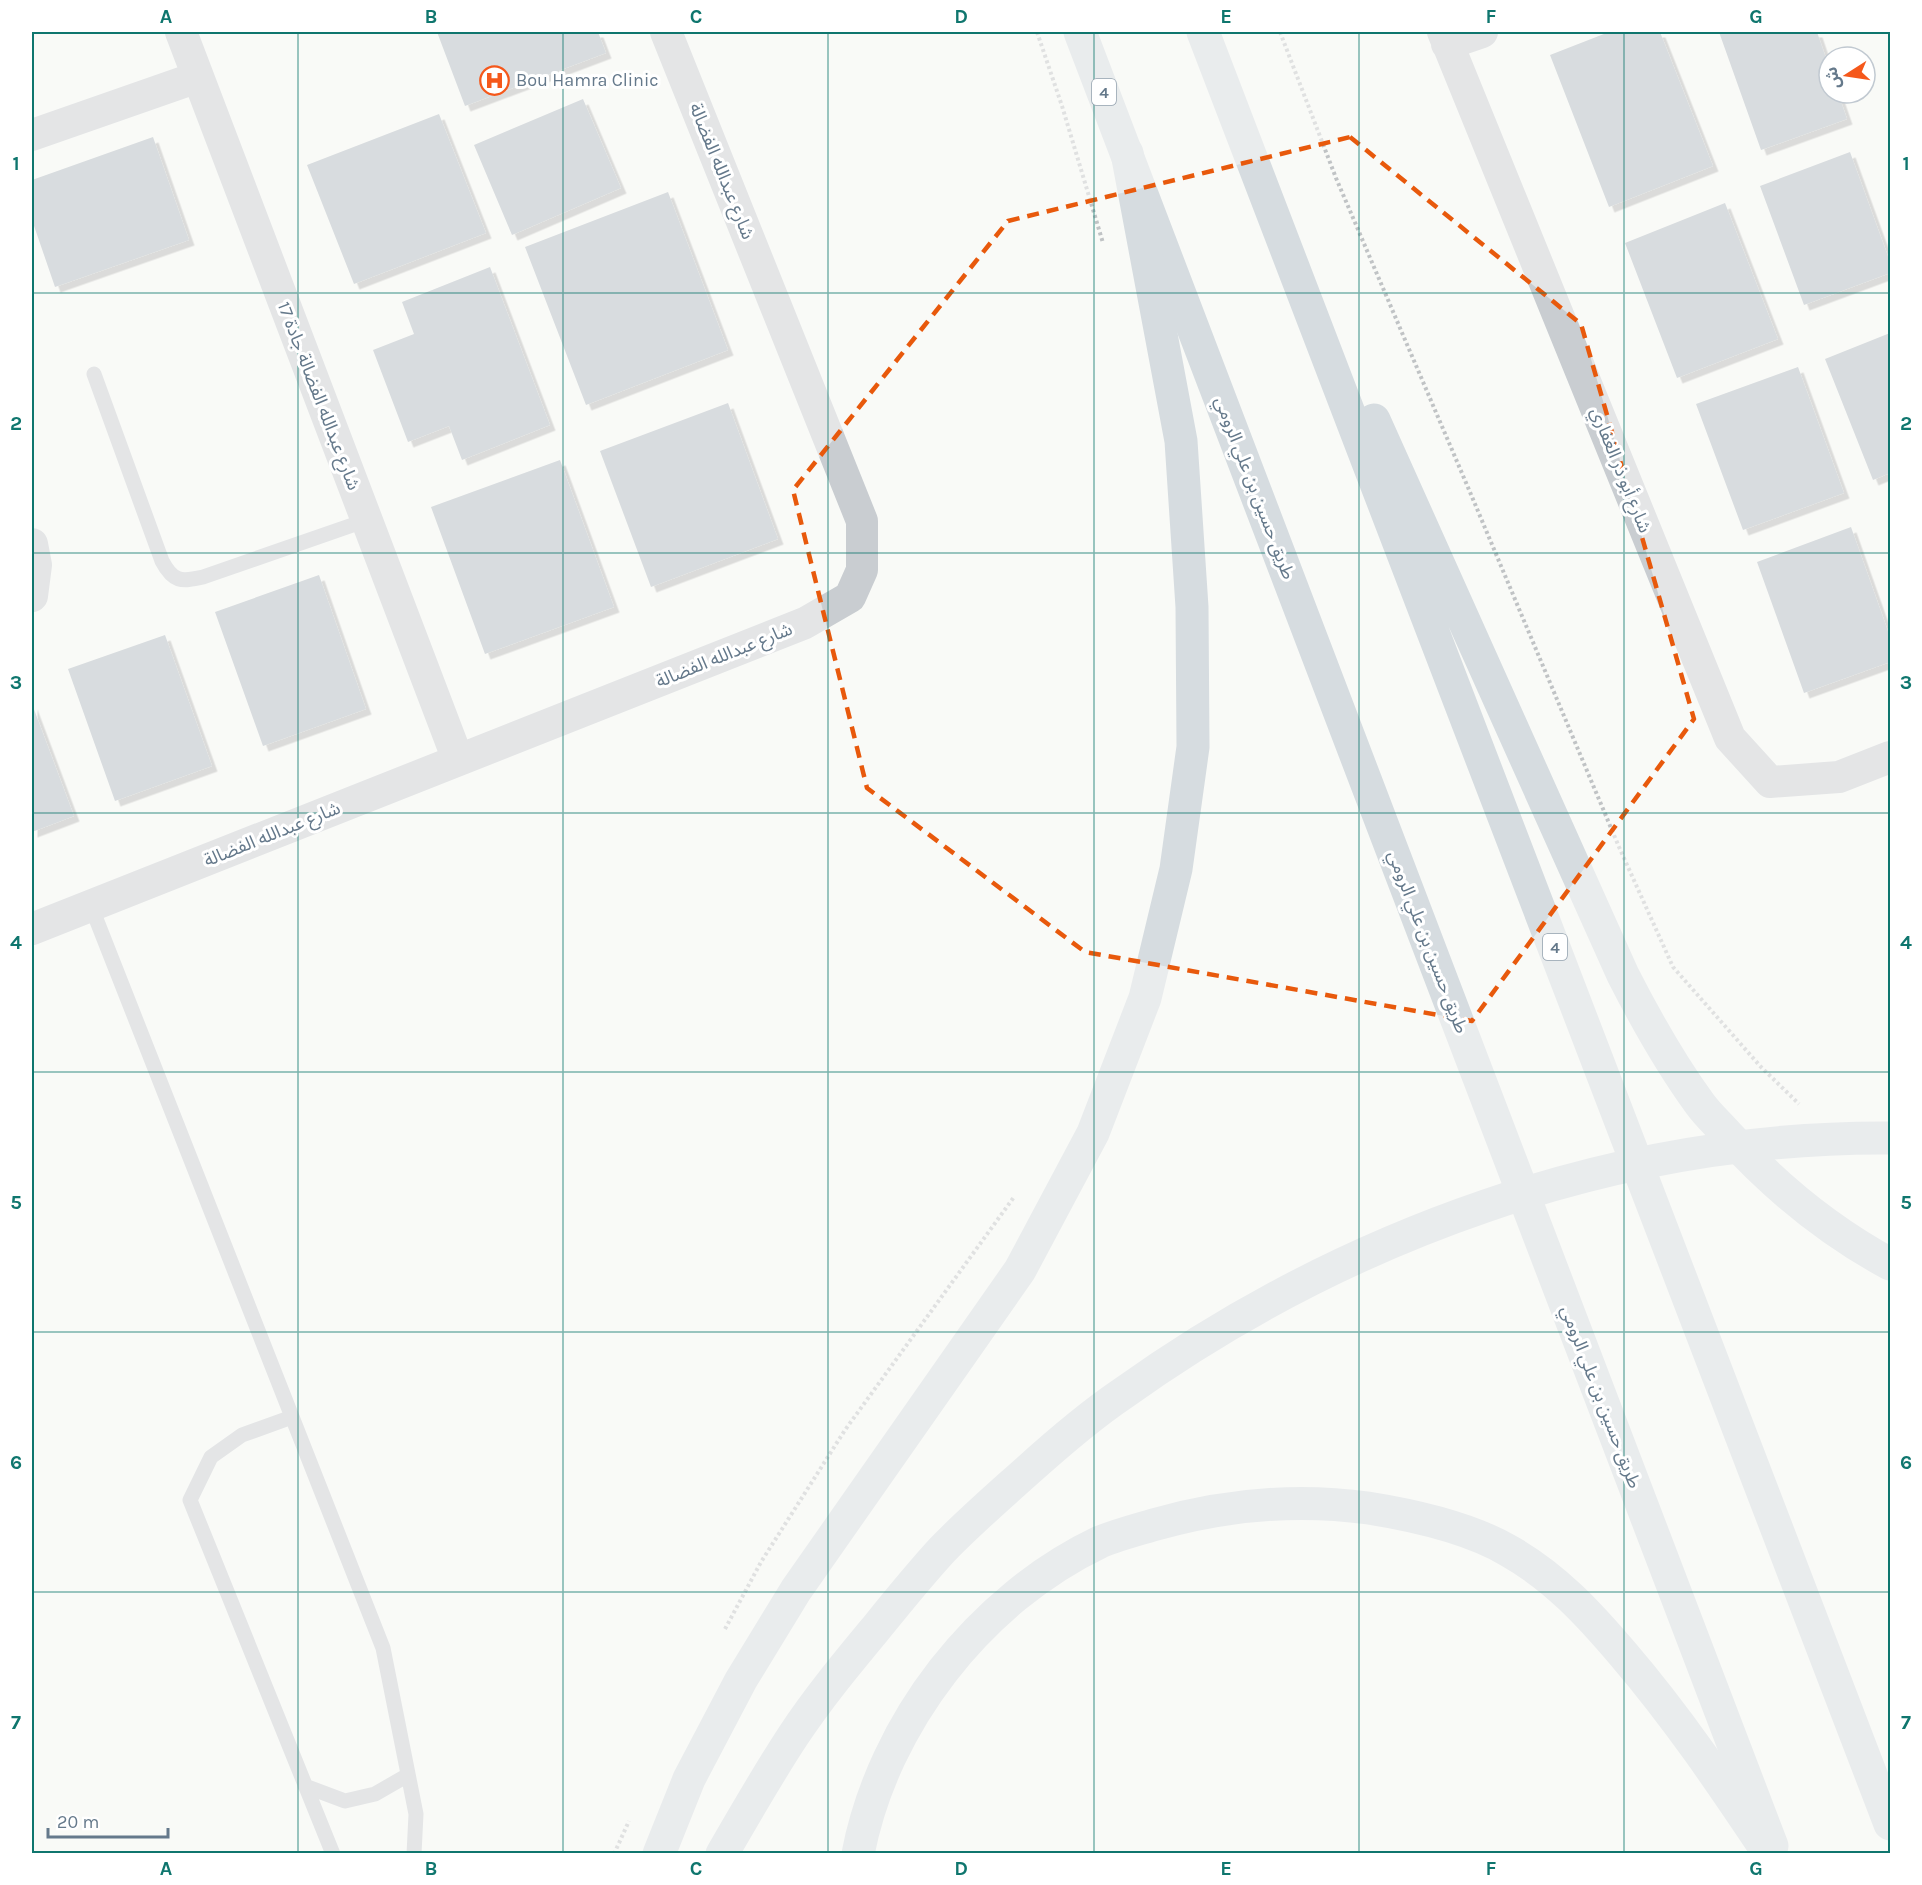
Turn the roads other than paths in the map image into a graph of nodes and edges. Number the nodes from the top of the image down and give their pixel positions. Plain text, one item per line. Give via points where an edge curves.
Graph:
1 (181, 32) edge
2 (666, 32) edge
3 (1080, 32) edge
4 (1203, 32) edge
5 (1482, 32) edge
6 (1445, 38) edge
7 (1219, 71) junction
8 (198, 77) junction
9 (32, 135) edge
10 (1127, 153) junction
11 (94, 374) dead end
12 (367, 520) junction
13 (32, 544) edge
14 (32, 597) edge
15 (1890, 758) edge
16 (458, 760) junction
17 (91, 906) junction
18 (32, 929) edge
19 (1890, 1138) edge
20 (1890, 1264) edge
21 (292, 1417) junction
22 (408, 1775) junction
23 (305, 1786) junction
24 (1890, 1824) edge
25 (333, 1854) edge
26 (414, 1854) edge
27 (659, 1854) edge
28 (722, 1854) edge
29 (858, 1854) edge
30 (1769, 1854) edge
31 (1775, 1854) edge

1 - 8 street, شارع عبدالله الفضالة جادة 17
2 - 16 street, شارع عبدالله الفضالة via 862,521 862,570 849,597 805,623
3 - 10 highway, طريق حسين بن علي الرومي / 4
4 - 7 highway, 4
5 - 6 street
6 - 15 street, شارع أبو ذر الغفاري via 1730,738 1770,782 1839,777
7 - 20 highway via 1647,1023 1701,1106 1779,1187 1820,1220
7 - 24 highway, 4
8 - 9 street
8 - 12 street, شارع عبدالله الفضالة جادة 17
10 - 27 highway via 1181,441 1192,607 1192,747 1176,869 1145,998 1093,1133 1020,1270 796,1590 741,1680 688,1779
10 - 31 highway, طريق حسين بن علي الرومي / 4
11 - 12 lane via 162,561 168,573 177,579 203,577
12 - 16 street, شارع عبدالله الفضالة جادة 17
13 - 14 street via 36,565
16 - 17 street, شارع عبدالله الفضالة
17 - 18 street, شارع عبدالله الفضالة
17 - 21 lane
19 - 28 highway via 1701,1151 1534,1190 1409,1235 1313,1279 1184,1351 1119,1395 1059,1443 942,1551 844,1667 794,1734
21 - 22 lane via 383,1648
21 - 23 lane via 242,1435 211,1457 190,1500
22 - 23 lane via 375,1794 345,1801
22 - 26 lane via 416,1814
23 - 25 lane
29 - 30 highway via 876,1791 920,1701 981,1626 1017,1595 1101,1542 1140,1528 1182,1516 1239,1507 1299,1503 1353,1506 1438,1523 1507,1549 1547,1576 1581,1605 1655,1691

